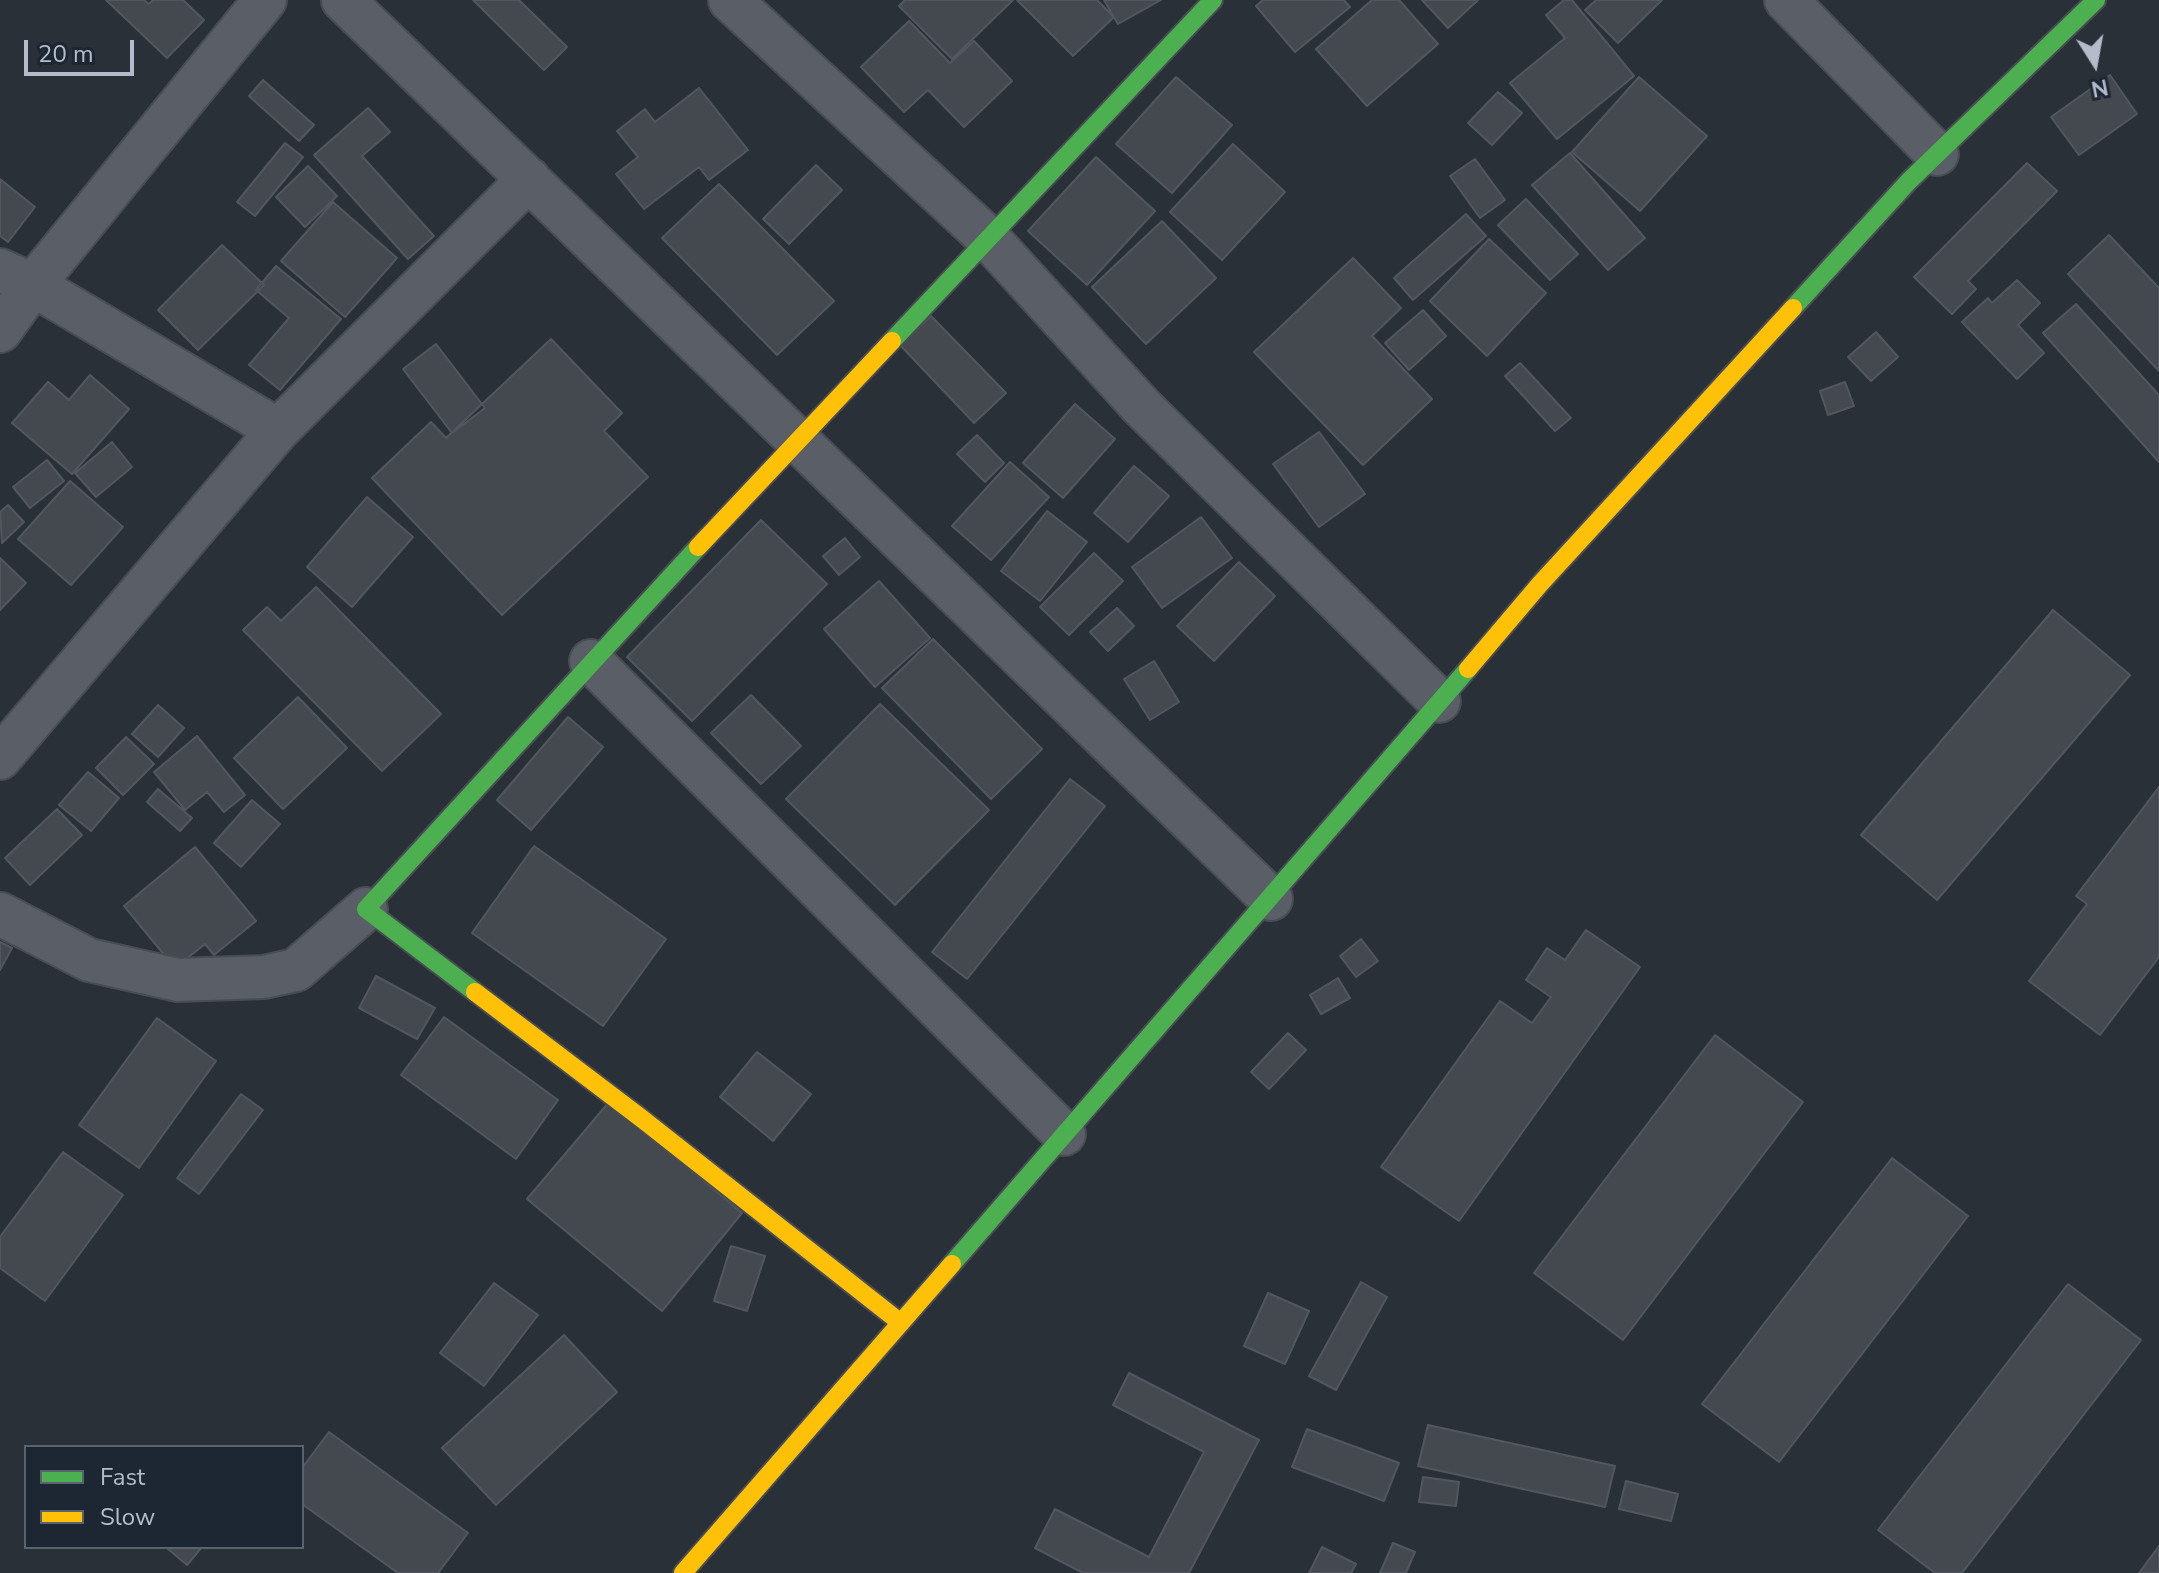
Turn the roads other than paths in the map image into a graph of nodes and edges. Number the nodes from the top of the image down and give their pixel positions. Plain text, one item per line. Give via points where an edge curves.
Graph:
1 (265, 0) edge
2 (343, 0) edge
3 (730, 0) edge
4 (1213, 0) edge
5 (1786, 0) edge
6 (2096, 0) edge
7 (1937, 154) junction
8 (529, 179) junction
9 (989, 239) junction
10 (16, 278) edge
11 (0, 331) edge
12 (278, 430) junction
13 (798, 438) junction
14 (591, 661) junction
15 (1439, 701) junction
16 (0, 758) edge
17 (1271, 899) junction
18 (366, 909) junction
19 (0, 914) edge
20 (1064, 1134) junction
21 (901, 1323) junction
22 (683, 1573) edge

1 - 10 street
2 - 8 street
3 - 9 street
4 - 9 main road
5 - 7 street
6 - 7 main road
7 - 15 main road via 1540,584
8 - 12 street
8 - 13 street
9 - 13 main road
9 - 15 street via 1141,406
10 - 11 street
10 - 12 street
12 - 16 street
13 - 14 main road
13 - 17 street
14 - 18 main road
14 - 20 street
15 - 17 main road
17 - 20 main road
18 - 19 street via 296,970 264,977 178,980 89,960
18 - 21 main road
20 - 21 main road
21 - 22 main road

